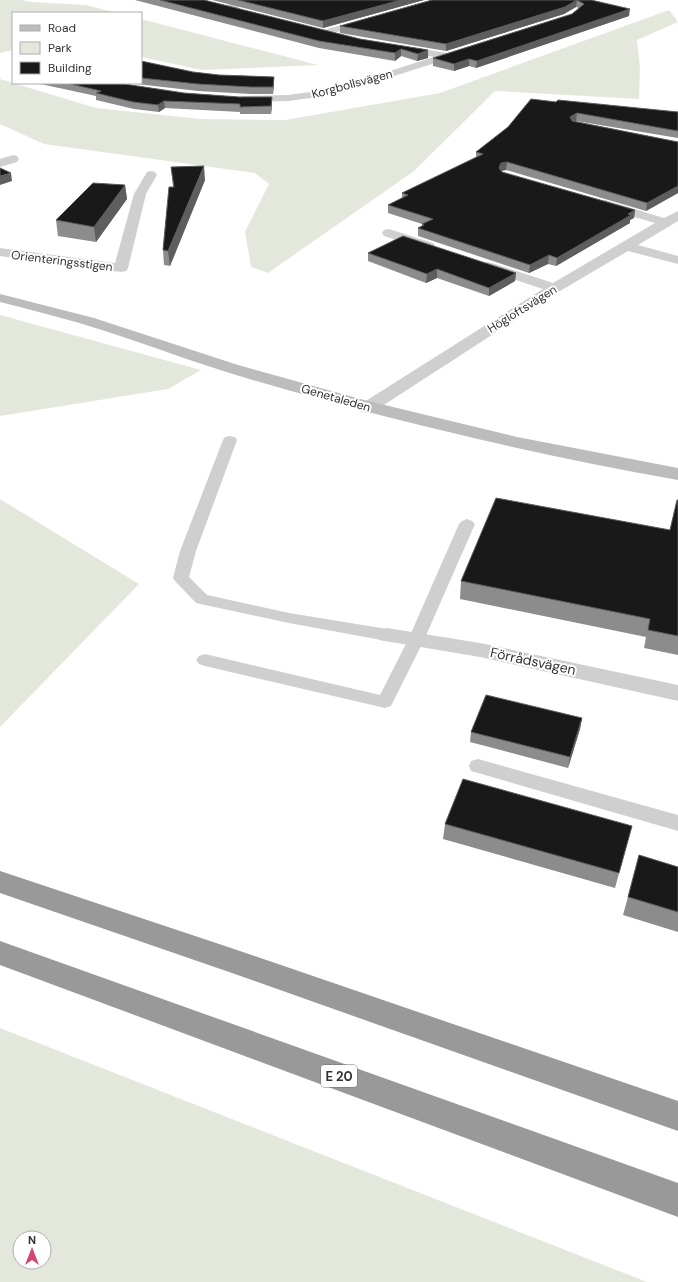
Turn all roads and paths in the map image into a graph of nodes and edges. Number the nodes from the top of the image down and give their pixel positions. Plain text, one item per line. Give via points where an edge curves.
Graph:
1 (256, 0) edge
2 (248, 14) edge
3 (382, 16) edge
4 (346, 38) edge
5 (478, 46) edge
6 (390, 47) edge
7 (447, 56) junction
8 (232, 99) edge
9 (13, 159) dead end
10 (0, 163) edge
11 (151, 175) dead end
12 (590, 200) edge
13 (672, 218) edge
14 (389, 233) dead end
15 (626, 246) junction
16 (442, 251) edge
17 (0, 252) edge
18 (678, 260) edge
19 (472, 261) edge
20 (554, 288) junction
21 (0, 298) edge
22 (367, 408) junction
23 (230, 440) dead end
24 (678, 474) edge
25 (467, 524) dead end
26 (386, 635) joint
27 (416, 640) junction
28 (205, 660) dead end
29 (678, 693) edge
30 (478, 766) dead end
31 (678, 823) edge
32 (0, 882) edge
33 (0, 953) edge
34 (678, 1116) edge
35 (678, 1200) edge

1 - 2 street via 222,7
3 - 4 street via 320,32
5 - 7 street, Korgbollsvägen
6 - 7 street
7 - 8 street, Korgbollsvägen via 334,92 288,98
9 - 10 street
11 - 17 street, Orienteringsstigen via 140,194 121,268
12 - 13 street
13 - 15 street, Högloftsvägen
14 - 16 street
15 - 18 street
15 - 20 street, Högloftsvägen
19 - 20 street
20 - 22 street, Högloftsvägen
21 - 22 main road, Genetaleden via 89,321
22 - 24 main road, Genetaleden via 458,430
23 - 26 lane via 188,550 181,578 202,598 289,618
25 - 27 lane
26 - 27 street, Förrådsvägen
27 - 28 lane via 385,702
27 - 29 street, Förrådsvägen via 480,650
30 - 31 lane
32 - 34 highway
33 - 35 highway, E 20

